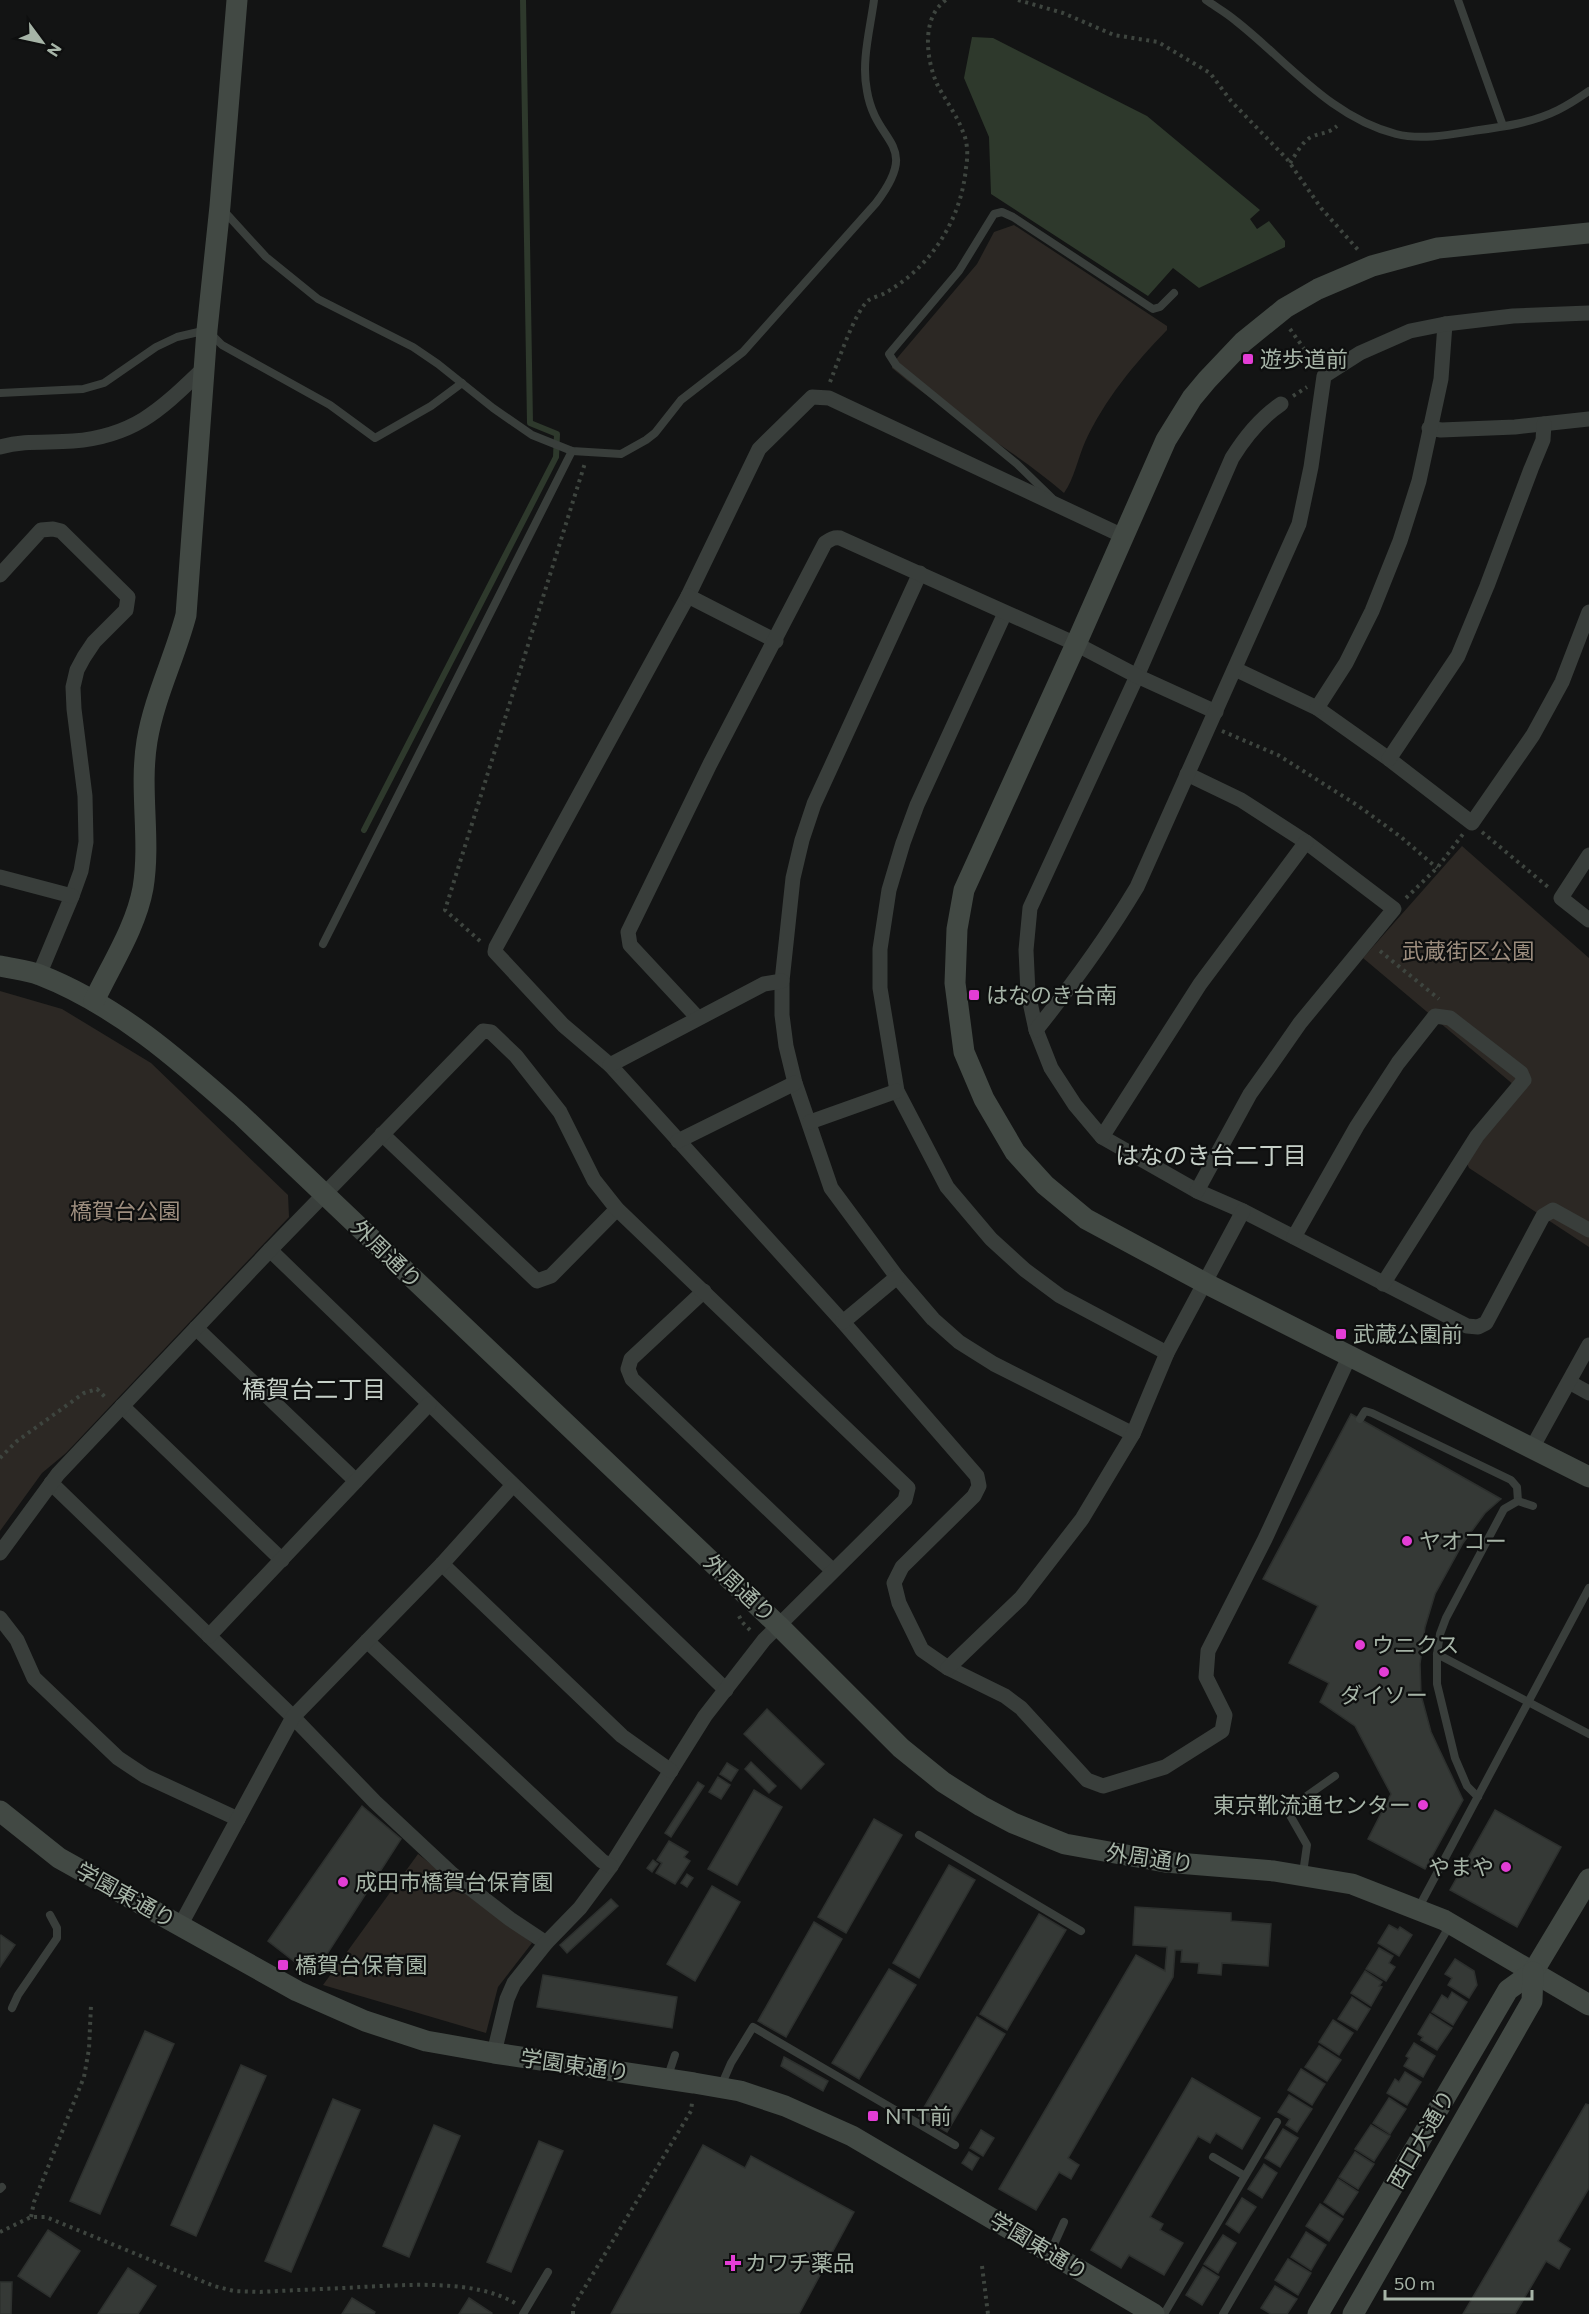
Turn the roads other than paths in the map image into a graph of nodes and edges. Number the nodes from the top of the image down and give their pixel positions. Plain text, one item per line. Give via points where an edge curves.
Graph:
1 (237, 0) edge
2 (874, 0) edge
3 (1206, 0) edge
4 (1458, 0) edge
5 (1589, 92) edge
6 (1503, 126) junction
7 (220, 206) junction
8 (1589, 233) edge
9 (1174, 293) dead end
10 (1589, 313) edge
11 (1445, 324) junction
12 (207, 330) junction
13 (203, 369) junction
14 (462, 383) junction
15 (0, 393) edge
16 (1281, 404) road end
17 (1589, 419) edge
18 (1544, 424) junction
19 (1429, 428) junction
20 (0, 447) edge
21 (569, 450) junction
22 (1059, 505) junction
23 (1123, 536) junction
24 (920, 573) junction
25 (0, 575) edge
26 (688, 596) junction
27 (1589, 612) edge
28 (1005, 613) junction
29 (776, 641) junction
30 (1076, 645) junction
31 (1235, 669) junction
32 (1137, 676) junction
33 (1317, 708) junction
34 (1213, 719) junction
35 (1389, 759) junction
36 (1187, 774) junction
37 (1306, 842) junction
38 (1589, 855) edge
39 (0, 877) edge
40 (72, 896) junction
41 (1589, 920) edge
42 (323, 944) dead end
43 (0, 966) edge
44 (39, 975) junction
45 (782, 981) junction
46 (94, 1001) junction
47 (698, 1018) junction
48 (1036, 1030) junction
49 (610, 1065) junction
50 (795, 1083) junction
51 (897, 1092) junction
52 (810, 1122) junction
53 (382, 1134) junction
54 (1102, 1137) junction
55 (678, 1141) junction
56 (1197, 1191) junction
57 (324, 1194) junction
58 (617, 1209) junction
59 (1243, 1211) junction
60 (1589, 1230) edge
61 (1294, 1237) junction
62 (270, 1250) junction
63 (897, 1277) junction
64 (1205, 1283) junction
65 (1383, 1284) junction
66 (704, 1291) junction
67 (843, 1322) junction
68 (196, 1328) junction
69 (1589, 1345) edge
70 (1167, 1353) junction
71 (1349, 1357) junction
72 (1569, 1382) junction
73 (1589, 1392) edge
74 (429, 1404) junction
75 (120, 1408) junction
76 (1360, 1419) dead end
77 (1133, 1434) junction
78 (1532, 1448) junction
79 (1589, 1477) edge
80 (356, 1481) junction
81 (51, 1483) junction
82 (513, 1485) junction
83 (1518, 1501) junction
84 (1533, 1506) dead end
85 (0, 1553) edge
86 (282, 1560) junction
87 (442, 1564) junction
88 (832, 1570) junction
89 (1589, 1588) edge
90 (0, 1618) edge
91 (778, 1625) junction
92 (209, 1636) junction
93 (367, 1641) junction
94 (1437, 1654) junction
95 (948, 1668) junction
96 (726, 1690) junction
97 (1528, 1702) junction
98 (293, 1717) junction
99 (1589, 1734) edge
100 (671, 1771) junction
101 (1335, 1776) dead end
102 (1478, 1797) junction
103 (0, 1810) edge
104 (238, 1819) junction
105 (919, 1835) dead end
106 (611, 1866) junction
107 (1303, 1875) junction
108 (1589, 1879) edge
109 (1418, 1908) junction
110 (50, 1915) dead end
111 (1451, 1924) junction
112 (180, 1926) junction
113 (1081, 1931) dead end
114 (546, 1943) junction
115 (1533, 1972) junction
116 (1589, 2005) edge
117 (12, 2008) dead end
118 (494, 2053) junction
119 (675, 2055) dead end
120 (667, 2078) junction
121 (720, 2088) junction
122 (1277, 2121) dead end
123 (955, 2145) dead end
124 (1213, 2157) dead end
125 (1245, 2176) junction
126 (1064, 2222) dead end
127 (1050, 2252) junction
128 (548, 2272) dead end
129 (523, 2311) edge
130 (1154, 2314) edge
131 (1164, 2314) edge
132 (1223, 2314) edge
133 (1318, 2314) edge
134 (1353, 2314) edge

1 - 7 street
2 - 21 lane via 864,71 872,109 897,154 888,187 742,352 681,400 655,433 621,454
3 - 6 lane via 1300,78 1366,123 1420,137
4 - 6 lane
5 - 6 lane via 1557,111
7 - 12 street
7 - 14 lane via 266,257 318,299 413,348
8 - 23 street via 1438,248 1372,266 1318,289 1286,308 1244,342 1192,398 1166,440
9 - 22 lane via 1154,309 1002,212 994,214 959,271 889,354 896,365 1017,464
10 - 11 street
11 - 19 street via 1441,379
11 - 31 street via 1410,331 1360,353 1324,376 1299,524
12 - 13 street
12 - 14 lane via 222,345 330,405 375,438
12 - 15 lane via 156,346 104,383 82,389
13 - 20 street via 149,418 124,430 90,439
13 - 46 street via 186,615 147,743 142,888 133,921
14 - 21 lane via 532,435
16 - 32 street via 1268,413 1232,458
17 - 18 street
18 - 19 street
18 - 35 street via 1544,440 1458,656
19 - 33 street via 1419,481 1372,611 1346,663
21 - 42 lane
22 - 23 street
22 - 26 street via 824,397 812,397 759,449
23 - 30 street
24 - 28 street
24 - 29 street via 834,537 825,543
24 - 45 street via 814,804 793,878
25 - 40 street via 41,530 53,529 61,531 128,597 126,610 84,657 73,687 87,819 81,871
26 - 29 street
26 - 49 street via 495,952 563,1025
27 - 35 street via 1562,682 1533,735 1472,823
28 - 30 street
28 - 51 street via 918,805 889,890 880,949 880,988
29 - 47 street via 710,764 628,932 630,945
30 - 32 street
30 - 64 street via 964,890 957,929 955,983 964,1052 984,1100 1015,1152 1045,1185 1086,1219
31 - 33 street
31 - 34 street
32 - 34 street
32 - 48 street via 1030,908 1026,950
33 - 35 street
34 - 36 street
36 - 37 street via 1241,800
36 - 48 street via 1132,895 1112,929
37 - 54 street via 1200,984
37 - 56 street via 1394,909 1300,1023 1250,1094
38 - 41 street via 1561,898
39 - 40 street
40 - 44 street
43 - 44 street, 外周通り
44 - 46 street, 外周通り
45 - 47 street via 764,984
45 - 50 street via 786,1046
46 - 57 street, 外周通り via 178,1059
47 - 49 street
48 - 54 street via 1051,1068
49 - 55 street
50 - 52 street
50 - 55 street
51 - 52 street
51 - 70 street via 947,1187 991,1239 1060,1296
52 - 63 street via 831,1188
53 - 57 street
53 - 58 street via 537,1281 551,1276
53 - 58 street via 483,1031 490,1032 516,1056 560,1112 594,1180
54 - 56 street
55 - 67 street
56 - 59 street
57 - 62 street
57 - 91 street, 外周通り
58 - 66 street
59 - 61 street
59 - 64 street
60 - 65 street via 1553,1210 1543,1216 1486,1323 1478,1327 1467,1326
61 - 65 street
61 - 65 street via 1398,1063 1435,1016 1450,1018 1521,1073 1524,1080 1478,1136
62 - 68 street
62 - 74 street
63 - 67 street
63 - 77 street via 959,1342 1003,1369
64 - 70 street
64 - 71 street
66 - 88 street via 908,1488 905,1500
66 - 88 street via 632,1359 628,1369 632,1379
67 - 95 street via 977,1476 979,1486 974,1496 902,1568 894,1583 899,1603 922,1650
68 - 75 street
68 - 80 street
69 - 72 street
70 - 77 street
71 - 78 street
71 - 95 street via 1208,1651 1206,1677 1225,1715 1222,1731 1165,1767 1103,1786 1087,1780 1021,1708
72 - 73 street
72 - 78 street
74 - 80 street
74 - 82 street
75 - 81 street
75 - 86 street
76 - 83 lane via 1365,1411 1372,1413 1511,1480 1517,1487
77 - 95 street via 1082,1519 1021,1598
78 - 79 street
80 - 86 street
81 - 85 street
81 - 92 street
82 - 87 street
82 - 96 street
83 - 84 lane
83 - 94 lane via 1504,1509 1468,1575 1446,1618
86 - 92 street
87 - 93 street
87 - 100 street via 622,1736
88 - 91 street
89 - 97 lane
90 - 104 street via 17,1640 34,1678 118,1758 145,1776
91 - 96 street
91 - 107 street, 外周通り via 901,1748 943,1782 1013,1823 1065,1844 1130,1857
92 - 98 street
93 - 98 street
93 - 106 street
94 - 97 lane
94 - 102 lane via 1437,1684 1455,1758 1467,1786
96 - 100 street
97 - 99 lane
97 - 102 lane
98 - 104 street
98 - 114 street via 452,1874
100 - 106 street
101 - 107 lane via 1287,1810 1307,1845
102 - 109 lane
103 - 112 street, 学園東通り via 59,1858
104 - 112 street
105 - 113 lane
106 - 114 street via 580,1908
107 - 109 street, 外周通り via 1352,1884
108 - 115 street, 西口大通り
109 - 111 street, 外周通り
110 - 117 lane via 57,1938
111 - 115 street, 外周通り
111 - 132 lane
112 - 118 street, 学園東通り via 297,1991 365,2021 426,2041
114 - 118 street via 510,1991
115 - 116 street, 外周通り
115 - 133 street, 西口大通り via 1508,1990
115 - 134 street, 西口大通り via 1532,2001
118 - 120 street, 学園東通り
119 - 120 lane
120 - 121 street, 学園東通り
121 - 123 lane via 753,2027
121 - 127 street, 学園東通り via 785,2106 852,2136
122 - 125 lane
124 - 125 lane
125 - 131 lane
126 - 127 lane
127 - 130 street, 学園東通り
128 - 129 lane

